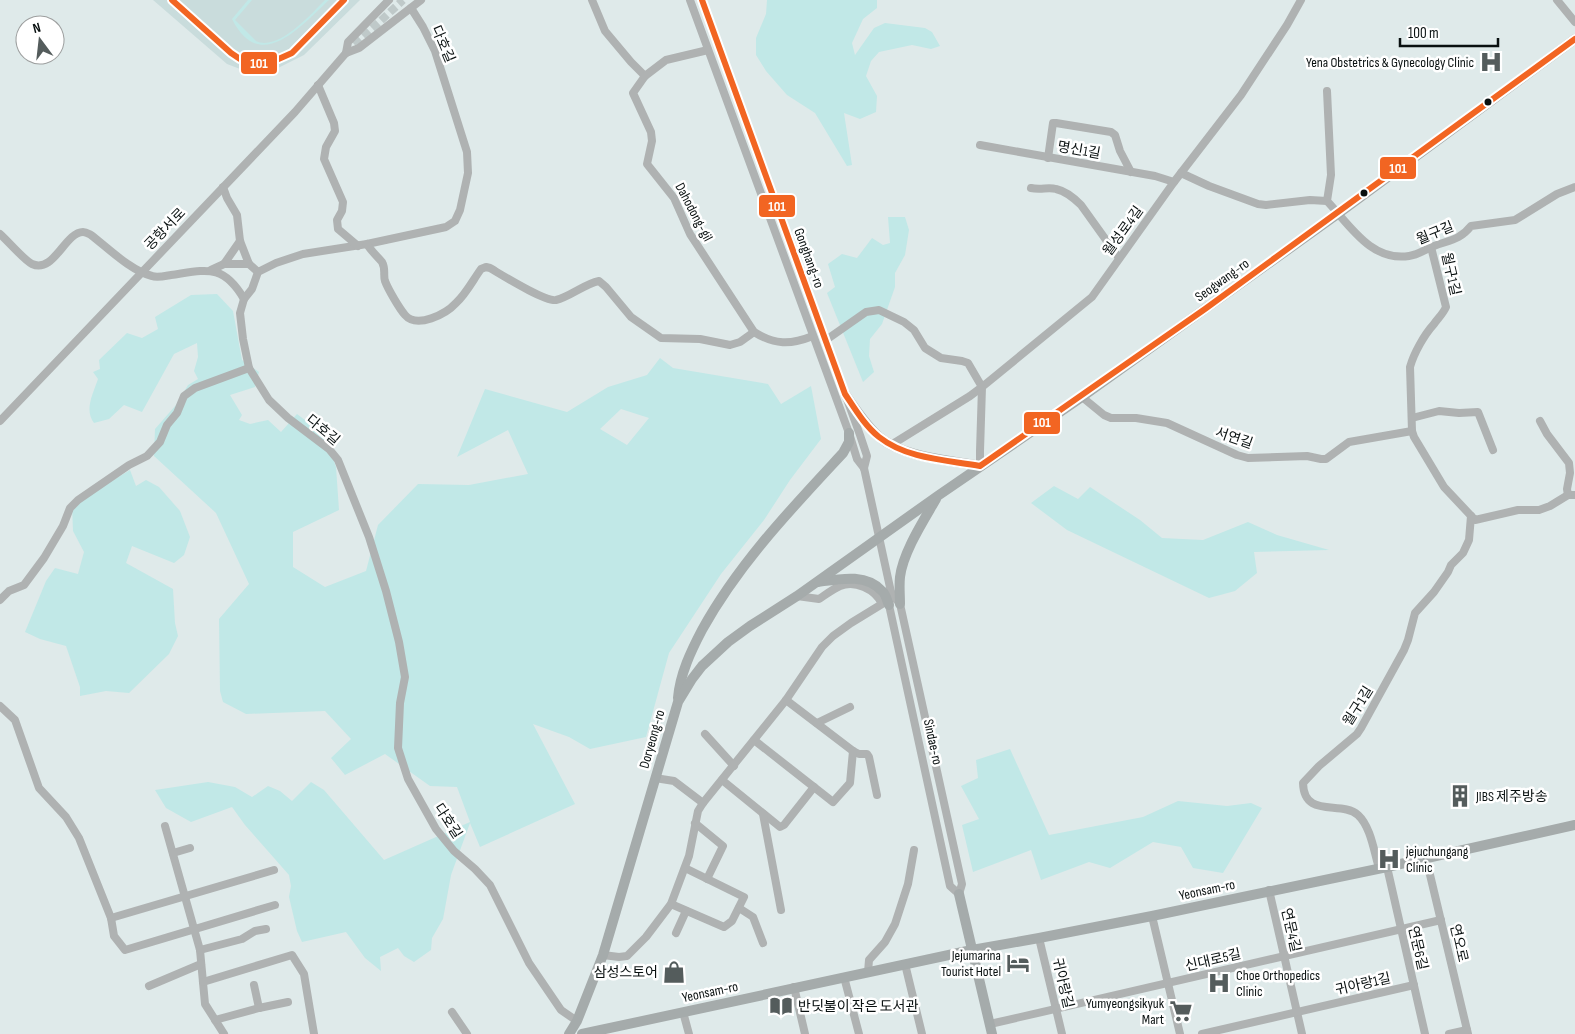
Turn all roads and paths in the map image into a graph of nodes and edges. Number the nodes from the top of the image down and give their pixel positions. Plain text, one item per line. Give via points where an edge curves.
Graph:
1 (389, 0) edge
2 (420, 0) edge
3 (592, 0) edge
4 (690, 0) edge
5 (702, 0) edge
6 (1301, 0) edge
7 (1558, 0) edge
8 (411, 8) junction
9 (1575, 22) edge
10 (1575, 39) edge
11 (708, 50) junction
12 (346, 53) junction
13 (645, 76) junction
14 (318, 85) junction
15 (1327, 91) dead end
16 (980, 145) dead end
17 (1048, 158) junction
18 (1131, 172) junction
19 (1181, 173) junction
20 (1174, 182) junction
21 (223, 187) junction
22 (1575, 187) edge
23 (1032, 188) dead end
24 (1326, 201) junction
25 (1339, 213) junction
26 (0, 234) edge
27 (240, 241) junction
28 (367, 244) junction
29 (358, 246) junction
30 (1431, 247) junction
31 (1119, 258) junction
32 (224, 264) junction
33 (250, 264) junction
34 (211, 270) junction
35 (140, 272) junction
36 (258, 272) junction
37 (244, 299) junction
38 (754, 332) junction
39 (813, 336) junction
40 (826, 340) junction
41 (249, 368) junction
42 (982, 387) junction
43 (845, 394) junction
44 (1082, 397) junction
45 (1412, 418) junction
46 (1540, 420) dead end
47 (0, 421) edge
48 (1412, 431) junction
49 (849, 433) junction
50 (891, 445) junction
51 (1492, 450) dead end
52 (980, 466) junction
53 (864, 468) junction
54 (939, 495) junction
55 (1571, 495) edge
56 (1471, 516) junction
57 (880, 536) junction
58 (814, 583) junction
59 (797, 596) junction
60 (0, 600) edge
61 (894, 605) junction
62 (786, 700) junction
63 (678, 702) junction
64 (0, 706) edge
65 (850, 707) dead end
66 (817, 723) junction
67 (705, 734) dead end
68 (754, 740) junction
69 (852, 751) junction
70 (734, 766) junction
71 (655, 778) junction
72 (722, 780) junction
73 (814, 787) junction
74 (877, 795) dead end
75 (703, 803) junction
76 (763, 814) junction
77 (695, 823) junction
78 (1575, 825) edge
79 (165, 826) dead end
80 (190, 848) dead end
81 (914, 850) dead end
82 (172, 852) junction
83 (1426, 858) junction
84 (684, 868) junction
85 (1383, 868) junction
86 (274, 870) dead end
87 (706, 879) junction
88 (1269, 890) junction
89 (959, 894) junction
90 (184, 896) junction
91 (671, 904) junction
92 (275, 905) dead end
93 (739, 908) junction
94 (781, 910) dead end
95 (686, 911) junction
96 (1152, 916) junction
97 (111, 918) junction
98 (1441, 920) junction
99 (194, 929) junction
100 (266, 929) dead end
101 (1401, 930) junction
102 (676, 933) dead end
103 (1039, 938) junction
104 (763, 943) dead end
105 (200, 950) junction
106 (972, 950) junction
107 (603, 955) junction
108 (1284, 956) junction
109 (201, 964) junction
110 (905, 964) junction
111 (868, 972) junction
112 (844, 977) junction
113 (203, 982) junction
114 (1168, 983) junction
115 (254, 985) dead end
116 (1414, 985) junction
117 (149, 986) dead end
118 (794, 987) junction
119 (288, 1002) dead end
120 (259, 1008) junction
121 (1056, 1009) junction
122 (452, 1012) dead end
123 (683, 1012) junction
124 (1297, 1012) junction
125 (215, 1020) junction
126 (577, 1021) junction
127 (991, 1029) edge
128 (1467, 1032) edge
129 (224, 1034) edge
130 (314, 1034) edge
131 (464, 1034) edge
132 (569, 1034) edge
133 (582, 1034) edge
134 (689, 1034) edge
135 (805, 1034) edge
136 (859, 1034) edge
137 (922, 1034) edge
138 (1062, 1034) edge
139 (1180, 1034) edge
140 (1202, 1034) edge
141 (1302, 1034) edge
142 (1425, 1034) edge
143 (1449, 1034) edge

1 - 12 street via 348,42
2 - 8 street
3 - 13 street via 605,31
4 - 11 street, Gonghang-ro
5 - 40 street, Gonghang-ro
6 - 19 street, 월성로4길 via 1241,95
7 - 9 street
8 - 12 street via 358,48
8 - 28 street, 다호길 via 435,51 466,152 468,173 455,221 446,227
10 - 25 main road, Seogwang-ro
11 - 13 street via 666,60
11 - 39 street, Gonghang-ro
12 - 14 street, 공항서로
13 - 38 street, Dahodong-gil via 633,93 651,132 647,164 674,198 690,234
14 - 21 street, 공항서로
14 - 29 street via 334,123 335,132 324,159 343,202 338,229
15 - 24 street via 1331,175
16 - 17 street, 명신1길
17 - 18 street, 명신1길
17 - 18 street via 1053,124 1111,132
18 - 20 street, 명신1길
19 - 20 street, 월성로4길
19 - 24 street via 1258,204
20 - 31 street, 월성로4길
21 - 27 street via 237,215
21 - 35 street, 공항서로
22 - 30 street, 월구길 via 1557,194 1515,220 1471,226 1464,235
23 - 31 street via 1056,188 1074,199
24 - 25 street, 월구길
25 - 30 street, 월구길 via 1366,244 1379,252 1390,256 1409,256
25 - 44 main road, Seogwang-ro
26 - 35 street via 32,264 42,265 75,235 83,232
27 - 32 street
27 - 33 street
28 - 29 street, 다호길
28 - 38 street via 381,262 385,281 406,316 413,320 421,321 448,310 486,267 545,298 556,300 599,281 631,317 661,338 730,344 740,342
29 - 36 street, 다호길 via 303,254
30 - 45 street, 월구1길 via 1446,307 1412,359
31 - 42 street, 월성로4길 via 1092,297
32 - 33 street
32 - 34 street
33 - 36 street
34 - 35 street via 154,277
34 - 37 street via 236,286
35 - 47 street, 공항서로
36 - 37 street, 다호길
37 - 41 street, 다호길 via 240,313
38 - 39 street via 780,343 797,342
39 - 49 street, Gonghang-ro
40 - 42 street via 866,312 879,310 914,330 925,348 942,358 968,364
40 - 43 street, Gonghang-ro
41 - 60 street via 195,388 184,396 160,442 147,456 78,500 24,585 9,591
41 - 126 street, 다호길 via 269,400 338,460 369,536 399,642 405,677 398,748 408,779 436,829 454,852 490,885 529,963 561,1010
42 - 50 street, 월성로4길
42 - 52 street
43 - 50 main road via 863,420
43 - 53 street, Gonghang-ro via 867,456
44 - 48 street, 서연길 via 1111,418 1167,423 1248,458 1307,456 1326,459 1349,442
44 - 52 main road, Seogwang-ro
45 - 48 street, 월구1길
45 - 51 street via 1447,410 1478,412
46 - 55 street via 1546,434 1569,463 1567,489
48 - 56 street, 월구1길 via 1444,487
49 - 53 street, Gonghang-ro via 857,459
49 - 63 main road via 844,453 780,522 730,583 694,644 683,673
50 - 52 main road via 913,455
52 - 54 main road, Seogwang-ro
53 - 57 street, Gonghang-ro
54 - 57 main road, Seogwang-ro
54 - 61 main road via 908,552
55 - 56 street via 1539,510 1518,510 1475,520
56 - 85 street, 월구1길 via 1469,540 1463,553 1415,614 1404,650 1361,728 1303,784 1306,796 1314,805 1358,815
57 - 58 main road, Doryeong-ro
57 - 61 street, Sindae-ro
58 - 59 main road, Doryeong-ro
58 - 61 main road via 848,577 863,580 884,592
59 - 62 street via 819,599 840,586 852,584 873,592 882,604 845,627 822,648
59 - 63 main road, Doryeong-ro via 714,654 692,679
61 - 89 street, Sindae-ro via 962,884
61 - 89 street, Sindae-ro via 950,886
62 - 66 street
62 - 68 street
63 - 71 main road, Doryeong-ro
64 - 97 street via 15,720 39,788 66,817 79,838
65 - 66 street
66 - 69 street
67 - 70 street
68 - 70 street
68 - 73 street
69 - 73 street via 850,783 833,802
69 - 74 street via 869,757
70 - 72 street
71 - 75 street via 674,781
71 - 107 main road, Doryeong-ro
72 - 75 street
72 - 76 street
73 - 76 street via 784,825 780,827
75 - 77 street
76 - 94 street
77 - 84 street
77 - 87 street via 723,846
78 - 83 main road, Yeonsam-ro
79 - 82 street
80 - 82 street
81 - 111 street via 908,884 895,924 869,960
82 - 90 street
83 - 85 main road, Yeonsam-ro
83 - 98 street, 연오로
84 - 87 street
84 - 91 street
85 - 88 main road, Yeonsam-ro
85 - 101 street, 연문6길
86 - 90 street
87 - 93 street via 744,897
88 - 96 main road, Yeonsam-ro
88 - 108 street, 연문4길
89 - 106 main road, Sindae-ro
90 - 97 street
90 - 99 street
91 - 95 street
91 - 107 street via 628,956
92 - 99 street
93 - 95 street via 724,928
93 - 104 street via 753,916
95 - 102 street
96 - 103 main road, Yeonsam-ro
96 - 114 street
97 - 99 street via 114,936 125,950
98 - 101 street, 신대로5길
98 - 128 street, 연오로
99 - 105 street
100 - 105 street
101 - 108 street, 신대로5길
101 - 116 street, 연문6길
103 - 106 main road, Yeonsam-ro
103 - 121 street, 귀아랑길
105 - 109 street
106 - 110 main road, Yeonsam-ro
106 - 127 main road, Sindae-ro
107 - 126 main road, Doryeong-ro
108 - 114 street, 신대로5길
108 - 124 street, 연문4길
109 - 113 street
109 - 117 street
110 - 111 main road, Yeonsam-ro
110 - 137 street
111 - 112 main road, Yeonsam-ro
112 - 118 main road, Yeonsam-ro
112 - 136 street
113 - 125 street via 205,1004
113 - 130 street via 292,955 304,974
114 - 121 street, 신대로5길
114 - 139 street
115 - 120 street
116 - 124 street, 귀아랑1길
116 - 142 street, 연문6길
118 - 123 main road, Yeonsam-ro
118 - 135 street
119 - 120 street
120 - 125 street
121 - 127 street, 신대로5길
121 - 138 street, 귀아랑길
122 - 131 street
123 - 133 main road, Yeonsam-ro
123 - 134 street
124 - 140 street, 귀아랑1길
124 - 141 street, 연문4길
125 - 129 street
126 - 132 main road, Doryeong-ro
128 - 143 street

